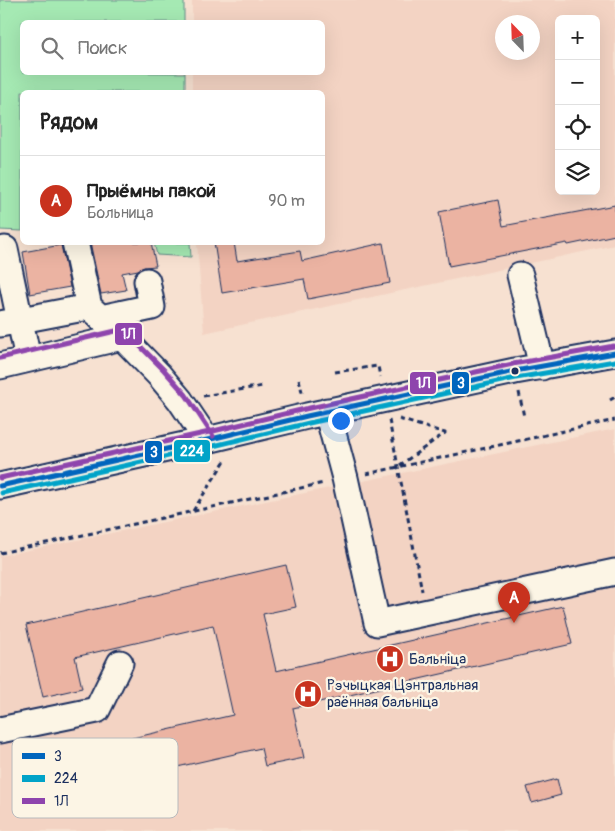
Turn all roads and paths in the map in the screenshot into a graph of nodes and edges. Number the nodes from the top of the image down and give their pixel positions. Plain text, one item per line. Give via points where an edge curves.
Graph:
1 (76, 245) edge
2 (5, 249) dead end
3 (520, 275) dead end
4 (147, 280) dead end
5 (95, 312) junction
6 (10, 322) edge
7 (122, 337) junction
8 (615, 353) edge
9 (28, 359) junction
10 (0, 366) edge
11 (542, 367) junction
12 (335, 372) dead end
13 (263, 386) dead end
14 (615, 397) edge
15 (385, 399) junction
16 (180, 400) junction
17 (610, 400) dead end
18 (327, 412) junction
19 (615, 420) edge
20 (207, 440) junction
21 (398, 467) junction
22 (346, 478) junction
23 (0, 486) edge
24 (0, 553) edge
25 (615, 572) edge
26 (423, 596) dead end
27 (120, 663) dead end
28 (0, 730) edge

1 - 5 street
2 - 6 street
3 - 11 street
4 - 5 street via 152,307
5 - 6 street
5 - 7 street
6 - 9 street
7 - 9 street
7 - 16 street
8 - 11 street
9 - 10 street
11 - 15 street
12 - 15 path via 378,366
13 - 16 path
14 - 17 path
15 - 18 street
15 - 21 path
16 - 20 street
18 - 20 street
18 - 22 street
19 - 21 path
20 - 23 street
21 - 22 path
21 - 26 path
22 - 24 path
22 - 25 street via 377,623
27 - 28 street via 97,710

